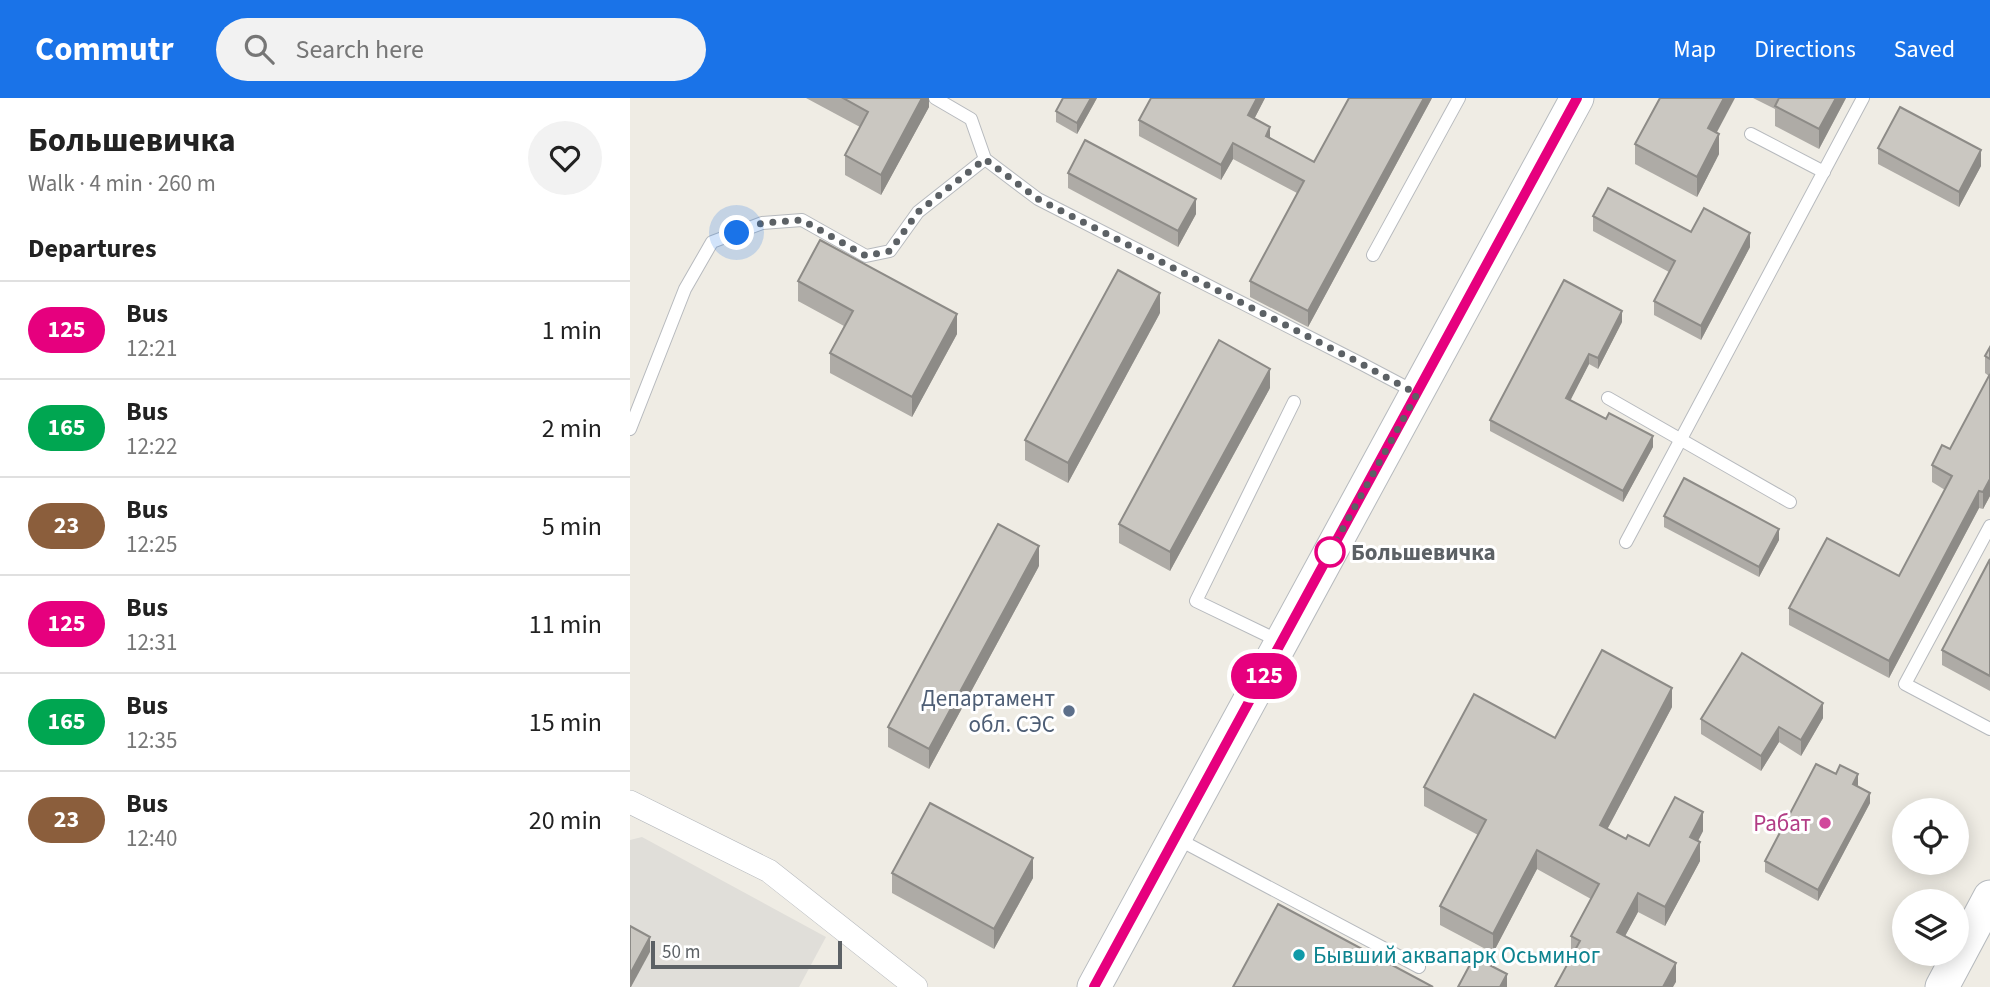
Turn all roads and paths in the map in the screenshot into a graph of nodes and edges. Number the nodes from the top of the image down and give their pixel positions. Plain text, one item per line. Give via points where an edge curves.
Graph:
1 (935, 98) edge
2 (1459, 98) edge
3 (1577, 98) edge
4 (1863, 98) edge
5 (1751, 134) dead end
6 (985, 159) junction
7 (1824, 172) junction
8 (1373, 255) dead end
9 (1417, 394) junction
10 (1608, 398) dead end
11 (1294, 402) dead end
12 (630, 429) edge
13 (1680, 439) junction
14 (1790, 502) dead end
15 (1990, 526) edge
16 (1626, 542) dead end
17 (1282, 643) junction
18 (1990, 729) edge
19 (630, 802) edge
20 (1175, 838) junction
21 (1990, 897) edge
22 (1419, 967) dead end
23 (916, 987) edge
24 (1094, 987) edge
25 (1942, 987) edge

1 - 6 lane via 971,120
2 - 8 lane
3 - 9 main road
4 - 7 lane
5 - 7 lane
6 - 9 lane via 1038,199
6 - 12 lane via 918,212 890,251 866,256 802,220 762,223 712,242 685,289
7 - 13 lane
9 - 17 main road
10 - 13 lane
11 - 17 lane via 1196,601
13 - 14 lane
13 - 16 lane
15 - 18 lane via 1905,684
17 - 20 main road
19 - 23 street via 769,871
20 - 22 lane
20 - 24 main road
21 - 25 main road

